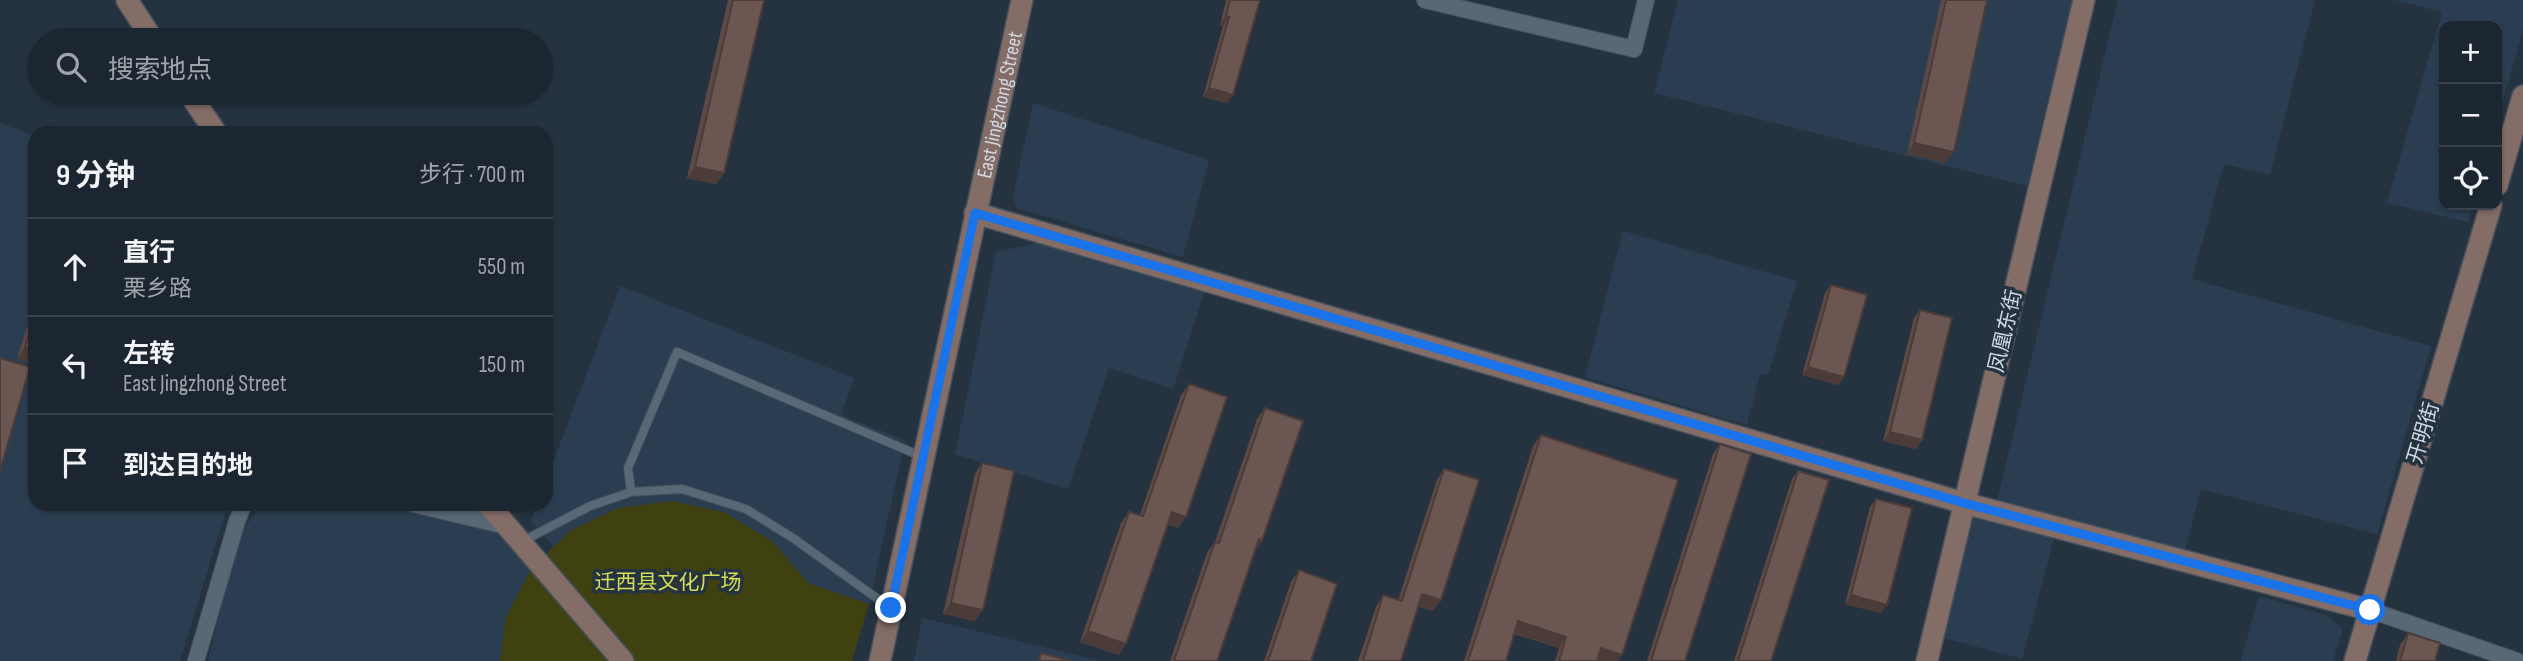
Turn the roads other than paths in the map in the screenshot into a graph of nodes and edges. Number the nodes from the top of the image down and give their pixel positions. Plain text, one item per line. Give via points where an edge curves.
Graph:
1 (127, 0) edge
2 (1022, 0) edge
3 (1425, 0) edge
4 (1646, 0) edge
5 (2084, 0) edge
6 (145, 28) edge
7 (2523, 96) edge
8 (197, 105) edge
9 (211, 126) edge
10 (2502, 168) edge
11 (2490, 210) edge
12 (975, 213) junction
13 (923, 457) junction
14 (631, 492) junction
15 (1964, 503) junction
16 (241, 511) edge
17 (443, 511) edge
18 (494, 511) edge
19 (506, 526) junction
20 (520, 542) junction
21 (891, 608) junction
22 (2370, 610) junction
23 (196, 661) edge
24 (623, 661) edge
25 (880, 661) edge
26 (1927, 661) edge
27 (2355, 661) edge
28 (2516, 661) edge

1 - 6 street
2 - 12 street, East Jingzhong Street
3 - 4 street via 1633,49
5 - 15 street, 凤凰东街
7 - 10 street
8 - 9 street
11 - 22 street, 开明街
12 - 13 street, East Jingzhong Street
12 - 15 street
13 - 14 lane via 677,352 628,468
13 - 21 street, East Jingzhong Street
14 - 20 lane via 590,506
14 - 21 lane via 682,489 746,509
15 - 22 street
15 - 26 street, 凤凰东街
16 - 23 street
17 - 19 street
18 - 19 street
19 - 20 street
20 - 24 street
21 - 25 street, East Jingzhong Street
22 - 27 street, 开明街
22 - 28 street

